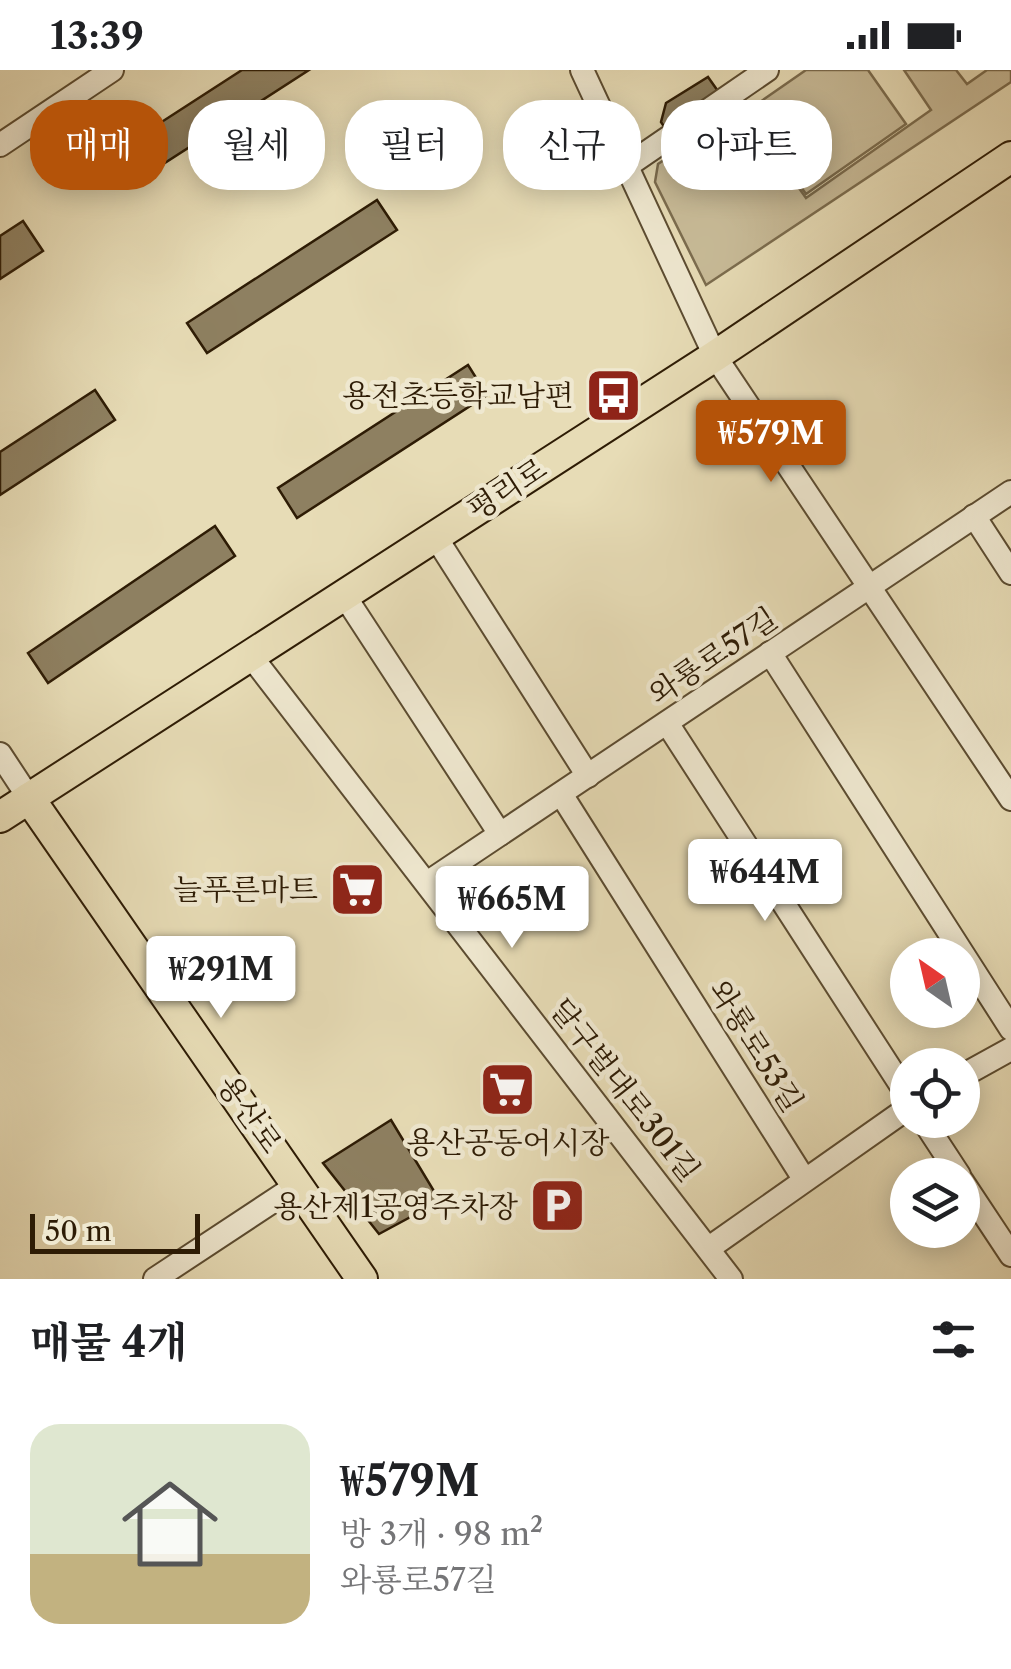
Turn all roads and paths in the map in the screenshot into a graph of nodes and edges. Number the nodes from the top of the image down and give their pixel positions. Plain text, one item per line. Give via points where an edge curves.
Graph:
1 (112, 70) edge
2 (582, 70) edge
3 (767, 70) edge
4 (596, 100) edge
5 (0, 145) edge
6 (641, 156) edge
7 (1011, 156) edge
8 (638, 190) edge
9 (714, 356) junction
10 (1011, 492) edge
11 (974, 516) junction
12 (435, 536) junction
13 (1011, 574) edge
14 (871, 584) junction
15 (344, 594) junction
16 (770, 653) junction
17 (250, 655) junction
18 (667, 723) junction
19 (0, 754) edge
20 (588, 776) junction
21 (561, 794) junction
22 (29, 798) junction
23 (1011, 799) edge
24 (0, 817) edge
25 (500, 834) junction
26 (427, 883) junction
27 (1011, 1029) edge
28 (1011, 1049) edge
29 (980, 1066) edge
30 (890, 1068) edge
31 (890, 1120) edge
32 (804, 1179) junction
33 (298, 1184) junction
34 (980, 1207) edge
35 (709, 1248) junction
36 (1011, 1255) edge
37 (156, 1279) edge
38 (362, 1279) edge
39 (730, 1279) edge

1 - 5 street
2 - 4 street
3 - 6 street
7 - 9 main road, 평리로
8 - 9 street
9 - 12 main road, 평리로
9 - 14 street
10 - 11 street, 와룡로57길
11 - 13 street
11 - 14 street, 와룡로57길
12 - 15 main road, 평리로
12 - 20 street
14 - 16 street, 와룡로57길
14 - 23 street
15 - 17 main road, 평리로
15 - 25 street
16 - 18 street, 와룡로57길
16 - 27 street
17 - 22 main road, 평리로
17 - 26 street, 달구벌대로301길
18 - 20 street, 와룡로57길
18 - 30 street
19 - 22 street, 용산로
20 - 21 street, 와룡로57길
21 - 25 street, 와룡로57길
21 - 32 street, 와룡로53길
22 - 24 main road, 평리로
22 - 33 main road, 용산로
25 - 26 street, 와룡로57길
26 - 35 street, 달구벌대로301길
28 - 29 street
31 - 32 street
32 - 35 street
33 - 37 street
33 - 38 main road, 용산로
34 - 36 street
35 - 39 street, 달구벌대로301길

